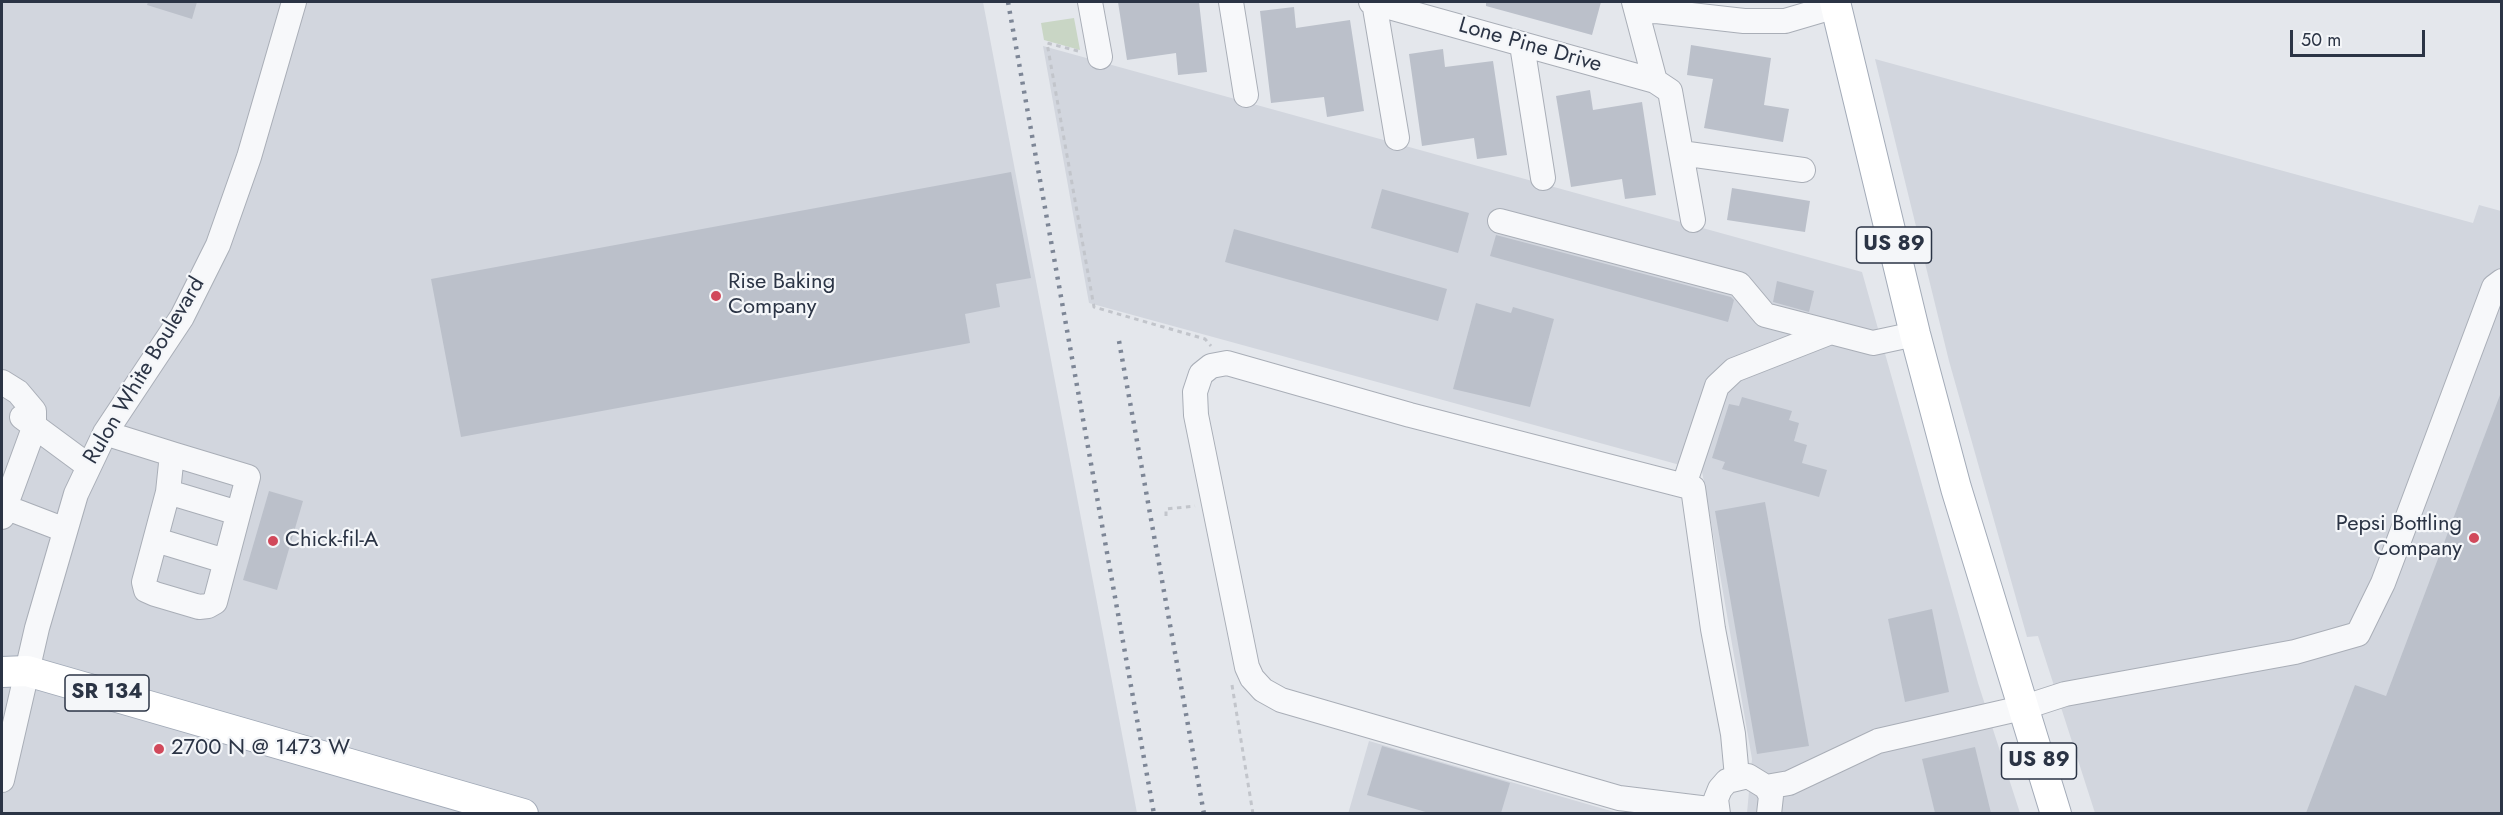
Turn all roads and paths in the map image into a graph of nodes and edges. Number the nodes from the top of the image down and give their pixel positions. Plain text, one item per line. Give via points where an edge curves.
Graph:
1 (294, 2) edge
2 (1090, 2) edge
3 (1231, 2) edge
4 (1381, 3) edge
5 (1836, 4) edge
6 (1636, 7) edge
7 (1047, 43) dead end
8 (1522, 45) junction
9 (1100, 57) dead end
10 (1655, 81) junction
11 (1246, 95) dead end
12 (1397, 138) dead end
13 (1681, 153) junction
14 (1803, 170) dead end
15 (1543, 178) dead end
16 (1693, 220) dead end
17 (1500, 221) dead end
18 (2502, 281) edge
19 (1831, 332) junction
20 (1915, 334) junction
21 (1207, 349) dead end
22 (2, 382) edge
23 (2, 396) edge
24 (34, 428) junction
25 (105, 433) junction
26 (172, 454) junction
27 (87, 465) junction
28 (2, 471) edge
29 (1684, 485) junction
30 (168, 492) junction
31 (1200, 505) dead end
32 (3, 512) edge
33 (238, 513) junction
34 (1166, 516) dead end
35 (65, 530) junction
36 (156, 540) junction
37 (225, 561) junction
38 (2, 651) edge
39 (14, 672) edge
40 (1230, 680) dead end
41 (2022, 708) junction
42 (1737, 777) junction
43 (2, 780) edge
44 (1766, 787) junction
45 (1718, 812) edge
46 (523, 813) edge
47 (1253, 813) edge
48 (1770, 813) edge
49 (2056, 813) edge

1 - 25 street, Rulon White Boulevard via 249,158 218,245 182,317
2 - 9 street
3 - 11 street
4 - 8 street, Lone Pine Drive
4 - 12 street
5 - 6 street via 1785,21 1744,21
5 - 20 main road, US 89
6 - 10 street
7 - 21 path via 1094,307 1205,339 1215,346
8 - 10 street, Lone Pine Drive
8 - 15 street
10 - 13 street via 1670,91
13 - 14 street
13 - 16 street
17 - 19 street via 1740,284 1764,315
18 - 41 street via 2494,287 2384,583 2358,634 2295,652 2066,694
19 - 20 street via 1873,343
19 - 29 street via 1734,370 1717,386
20 - 41 main road, US 89
22 - 24 street via 18,392 34,411
23 - 24 street
24 - 27 street
24 - 28 street via 16,422
24 - 32 street
25 - 26 street
25 - 27 street, Rulon White Boulevard
26 - 30 street
26 - 33 street via 248,477
27 - 35 street, Rulon White Boulevard
29 - 42 street via 1693,488
29 - 45 street via 1227,363 1206,370 1195,392 1196,415 1247,667 1263,690 1281,700 1618,798
30 - 33 street
30 - 36 street
31 - 34 path via 1166,509
32 - 35 street
33 - 37 street
35 - 39 street, Rulon White Boulevard
36 - 37 street
36 - 37 street via 144,582 146,590 188,604 200,607 215,602
38 - 39 main road, SR 134
39 - 43 street, Rulon White Boulevard
39 - 46 main road, SR 134
40 - 47 path
41 - 44 street via 1878,741 1789,783
41 - 49 main road, US 89
42 - 44 street via 1748,776
42 - 45 street via 1720,789 1716,799
44 - 48 street via 1771,796

